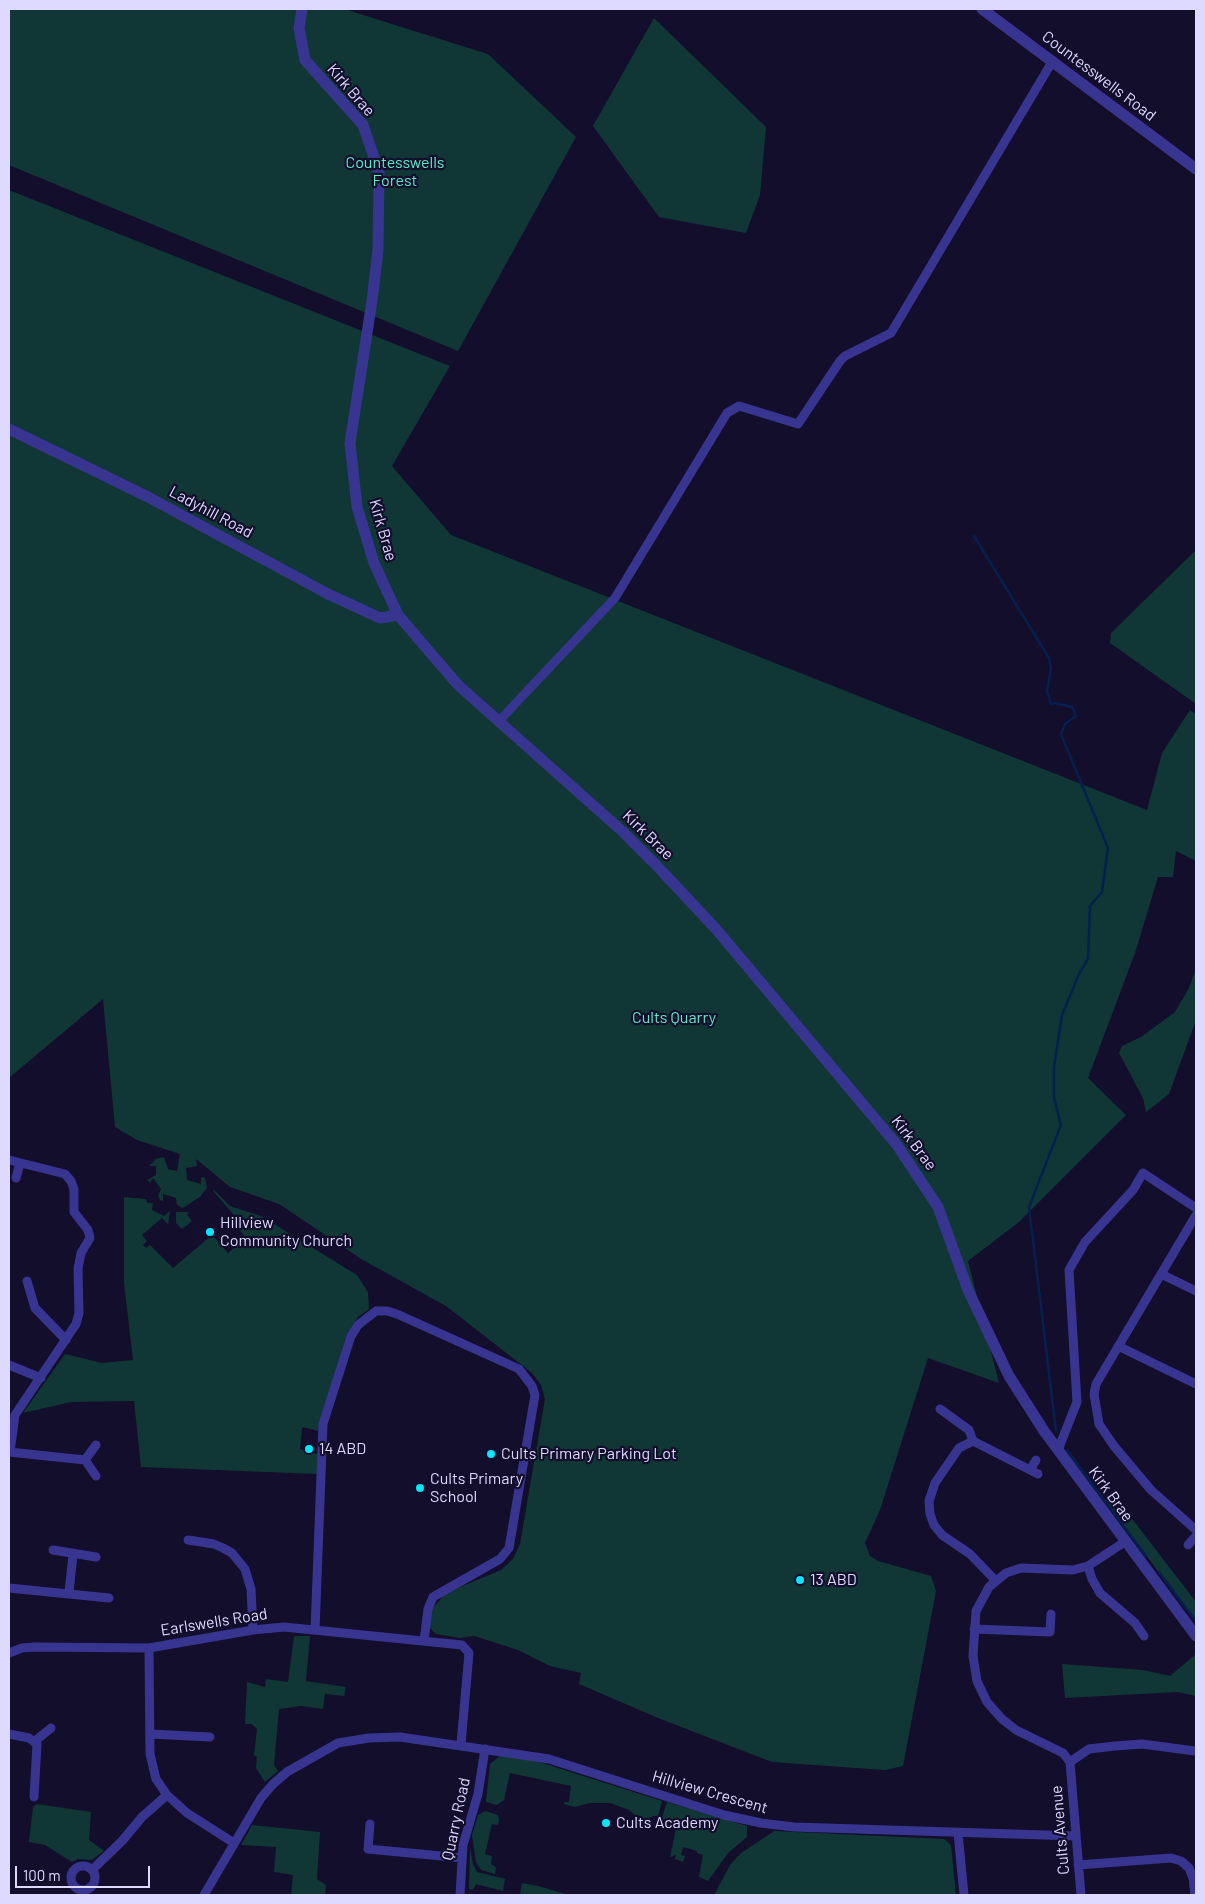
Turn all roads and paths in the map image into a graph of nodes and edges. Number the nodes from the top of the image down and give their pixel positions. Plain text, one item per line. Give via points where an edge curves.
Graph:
1 (302, 9) edge
2 (982, 9) edge
3 (1052, 62) junction
4 (1196, 169) edge
5 (9, 428) edge
6 (398, 615) junction
7 (498, 722) junction
8 (9, 1160) edge
9 (20, 1162) junction
10 (16, 1178) dead end
11 (1196, 1208) edge
12 (1196, 1215) edge
13 (1161, 1274) junction
14 (27, 1281) dead end
15 (1196, 1291) edge
16 (66, 1340) junction
17 (1118, 1346) junction
18 (9, 1365) edge
19 (41, 1378) junction
20 (1196, 1384) edge
21 (940, 1409) dead end
22 (973, 1441) junction
23 (96, 1445) dead end
24 (1058, 1450) junction
25 (9, 1452) edge
26 (85, 1460) junction
27 (1036, 1460) dead end
28 (96, 1476) dead end
29 (1196, 1530) edge
30 (1196, 1536) edge
31 (188, 1540) dead end
32 (1126, 1541) junction
33 (1188, 1545) dead end
34 (54, 1550) dead end
35 (73, 1555) junction
36 (96, 1557) dead end
37 (1088, 1566) junction
38 (996, 1581) junction
39 (9, 1588) edge
40 (69, 1592) junction
41 (109, 1598) dead end
42 (1051, 1614) dead end
43 (974, 1629) junction
44 (254, 1630) junction
45 (315, 1630) junction
46 (1144, 1636) dead end
47 (1196, 1636) edge
48 (424, 1641) junction
49 (148, 1648) junction
50 (9, 1653) edge
51 (51, 1728) dead end
52 (9, 1734) edge
53 (150, 1734) junction
54 (210, 1737) dead end
55 (35, 1741) junction
56 (461, 1744) junction
57 (485, 1749) junction
58 (1195, 1751) dead end
59 (1070, 1762) junction
60 (168, 1795) junction
61 (34, 1797) dead end
62 (370, 1824) dead end
63 (958, 1833) junction
64 (1076, 1836) junction
65 (234, 1843) junction
66 (462, 1858) junction
67 (1078, 1865) junction
68 (92, 1870) dead end
69 (208, 1894) edge
70 (460, 1895) edge
71 (964, 1895) edge
72 (1081, 1895) edge
73 (1195, 1895) edge

1 - 6 street, Kirk Brae via 299,28 305,60 363,125 379,172 377,258 350,443 357,507 374,563
2 - 3 street, Countesswells Road
3 - 4 street, Countesswells Road
3 - 7 street via 891,333 845,356 798,424 739,406 727,413 615,598
5 - 6 street, Ladyhill Road via 148,497 345,602 380,618
6 - 7 street, Kirk Brae via 458,685
7 - 24 street, Kirk Brae via 658,866 716,929 896,1145 938,1207 968,1290 1009,1376
8 - 9 street
9 - 10 street
9 - 16 street via 65,1174 74,1189 74,1212 88,1230 90,1238 80,1253 78,1269 79,1313
11 - 24 street via 1143,1173 1132,1190 1085,1242 1069,1270 1078,1402
12 - 13 street
13 - 15 street
13 - 17 street
14 - 16 street via 35,1308
16 - 19 street
17 - 20 street
17 - 29 street via 1096,1384 1096,1410 1104,1432 1143,1481
18 - 19 street
19 - 25 street via 15,1415
21 - 22 street via 969,1430
22 - 27 street via 1034,1472
22 - 38 street via 959,1448 935,1483 929,1501 930,1514 942,1535 970,1554
23 - 26 street
24 - 32 street, Kirk Brae
25 - 26 street
26 - 28 street
30 - 33 street
31 - 44 street via 223,1548 245,1568 251,1589
32 - 37 street
32 - 47 street, Kirk Brae
34 - 35 street
35 - 36 street
35 - 40 street
37 - 38 street via 1073,1570 1021,1568
37 - 46 street via 1100,1593 1135,1623
38 - 43 street via 979,1602
39 - 40 street
40 - 41 street
42 - 43 street via 1050,1632
43 - 59 street via 972,1656 977,1681 987,1702 1016,1730 1063,1753
44 - 45 street, Earlswells Road
44 - 49 street, Earlswells Road
45 - 48 street, Earlswells Road
45 - 48 street via 323,1424 358,1325 376,1312 387,1311 519,1369 535,1395 509,1548 500,1559 433,1597
48 - 56 street, Earlswells Road via 462,1645 469,1653
49 - 50 street, Earlswells Road via 22,1648
49 - 53 street
51 - 55 street
52 - 55 street
53 - 54 street
53 - 60 street via 150,1754 156,1780
55 - 61 street
56 - 57 street, Hillview Crescent
56 - 65 street, Hillview Crescent via 400,1737 338,1743 286,1772 273,1784
57 - 63 street, Hillview Crescent via 548,1759 724,1815 761,1823
57 - 66 street, Quarry Road
58 - 59 street via 1142,1744 1115,1746 1089,1749
59 - 64 street, Cults Avenue
60 - 65 street via 187,1813
60 - 68 street via 142,1817
62 - 66 street via 368,1849
63 - 64 street, Hillview Crescent
63 - 71 street
64 - 67 street, Cults Avenue
65 - 69 street, Hillview Crescent
66 - 70 street, Quarry Road
67 - 72 street, Cults Avenue
67 - 73 street via 1171,1858 1189,1868

